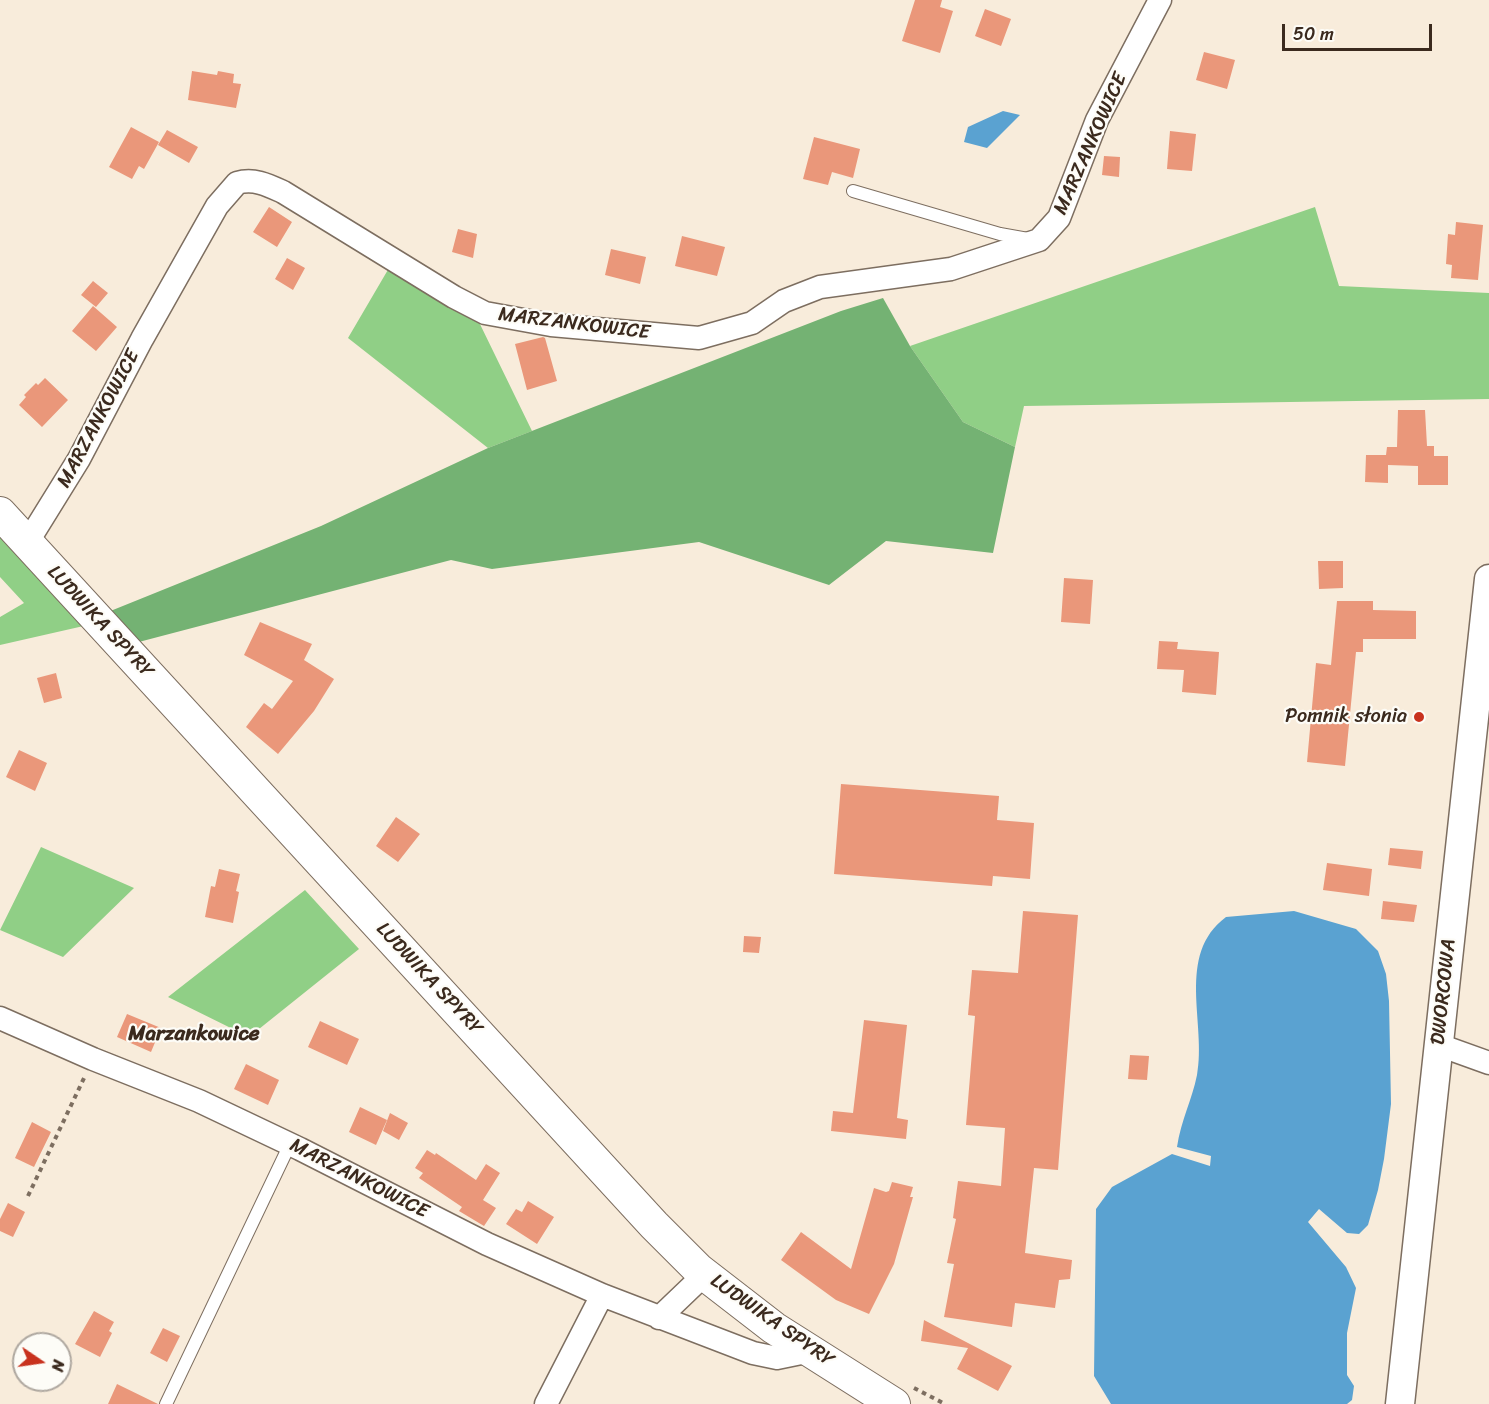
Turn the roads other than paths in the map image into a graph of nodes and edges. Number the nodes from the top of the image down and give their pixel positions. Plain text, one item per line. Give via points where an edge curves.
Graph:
1 (1160, 0) edge
2 (853, 191) dead end
3 (1039, 240) junction
4 (0, 513) edge
5 (27, 543) junction
6 (1489, 579) edge
7 (0, 1019) edge
8 (1439, 1045) junction
9 (1489, 1063) edge
10 (290, 1144) junction
11 (705, 1274) junction
12 (602, 1295) junction
13 (659, 1318) junction
14 (811, 1351) junction
15 (166, 1404) edge
16 (546, 1404) edge
17 (894, 1404) edge
18 (1400, 1404) edge

1 - 3 street, MARZANKOWICE via 1097,120 1059,218
2 - 3 lane via 1000,234
3 - 5 street, MARZANKOWICE via 951,269 820,287 784,301 752,323 699,338 551,325 485,313 283,192 255,181 237,183 217,206 79,459
4 - 5 main road, LUDWIKA SPYRY
5 - 11 main road, LUDWIKA SPYRY via 654,1225
6 - 8 street, DWORCOWA
7 - 10 street, MARZANKOWICE via 199,1101
8 - 9 street
8 - 18 street, DWORCOWA
10 - 12 street, MARZANKOWICE via 487,1244
10 - 15 lane
11 - 13 street
11 - 14 main road, LUDWIKA SPYRY via 774,1328
12 - 13 street, MARZANKOWICE
12 - 16 street
13 - 14 street, MARZANKOWICE via 753,1353 777,1358
14 - 17 main road, LUDWIKA SPYRY

